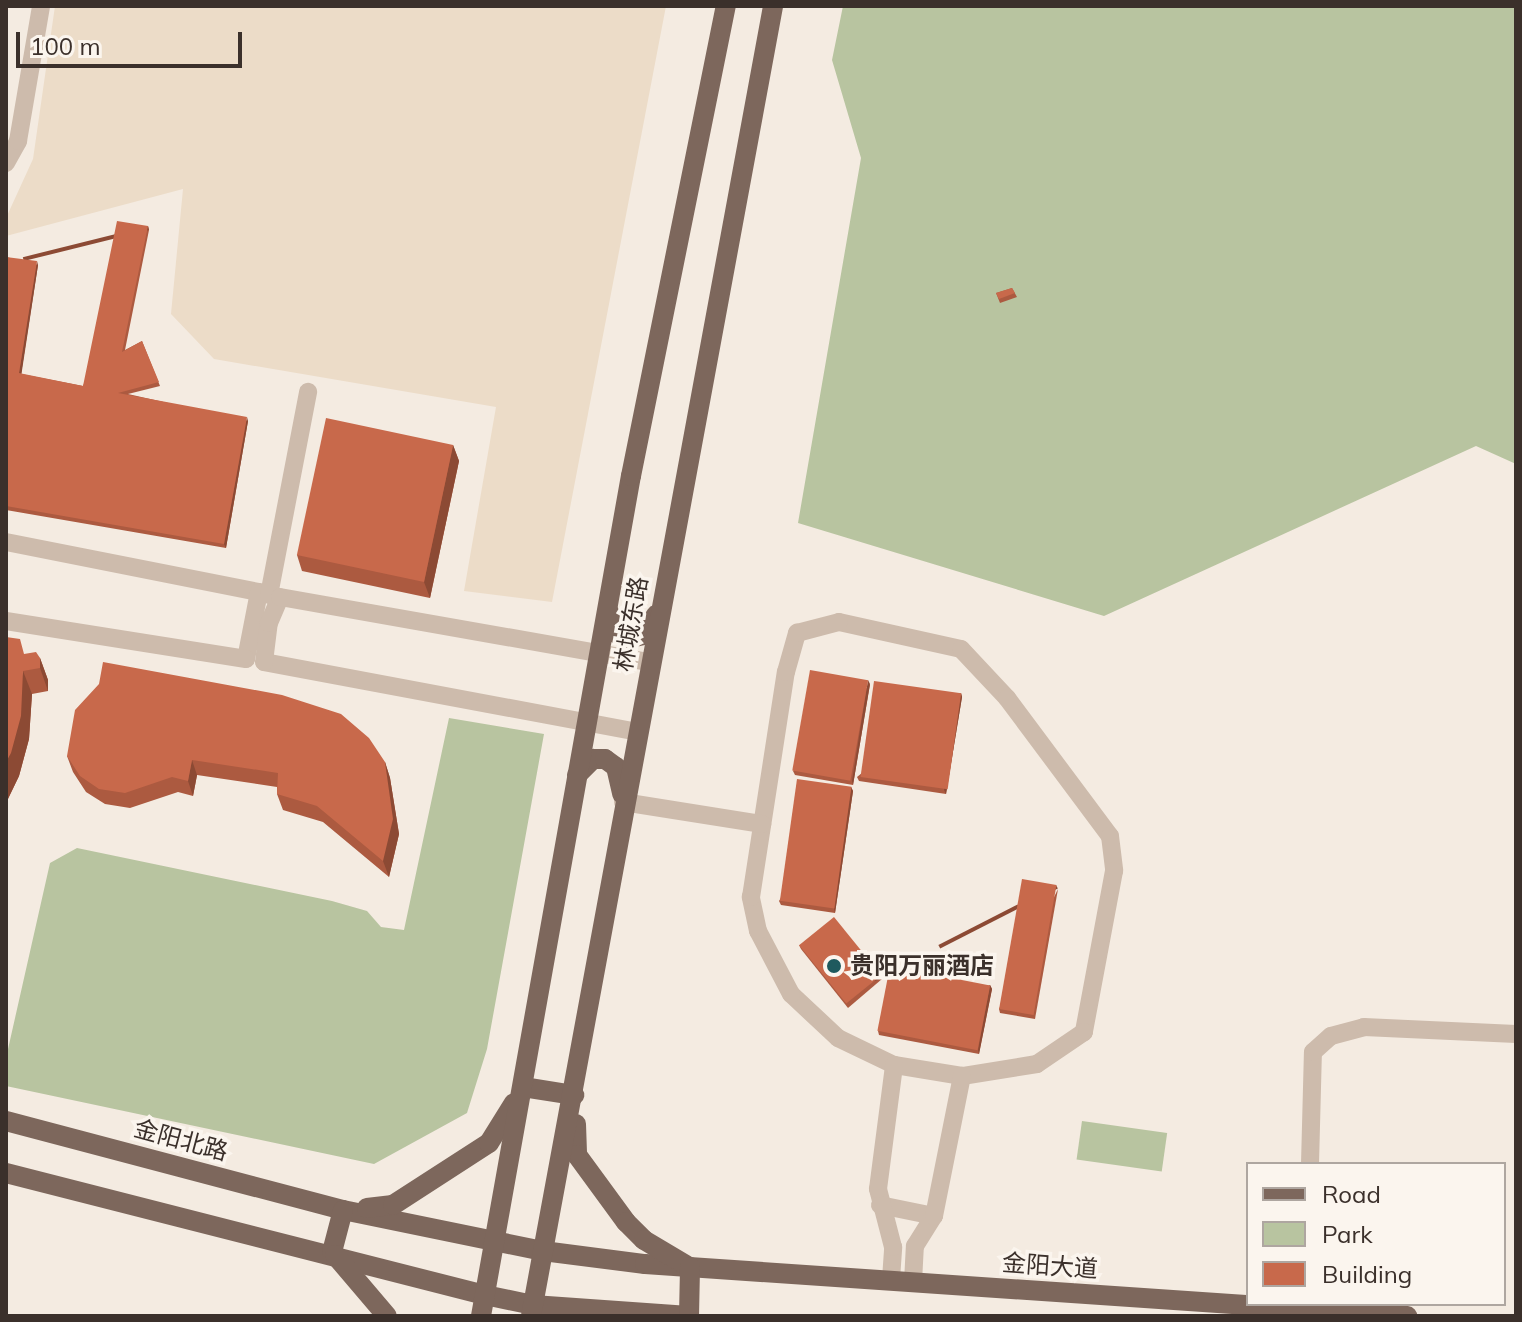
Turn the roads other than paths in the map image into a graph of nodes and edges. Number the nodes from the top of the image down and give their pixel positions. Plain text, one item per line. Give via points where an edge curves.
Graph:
1 (41, 6) edge
2 (726, 6) edge
3 (773, 6) edge
4 (6, 163) edge
5 (308, 392) dead end
6 (6, 542) edge
7 (269, 595) junction
8 (608, 604) junction
9 (660, 608) junction
10 (6, 621) edge
11 (599, 652) junction
12 (255, 660) junction
13 (650, 662) junction
14 (586, 724) junction
15 (638, 732) junction
16 (577, 775) junction
17 (623, 802) junction
18 (762, 824) junction
19 (1516, 1034) edge
20 (894, 1065) junction
21 (962, 1076) junction
22 (523, 1087) junction
23 (574, 1095) junction
24 (6, 1121) edge
25 (1310, 1162) edge
26 (6, 1173) edge
27 (880, 1205) junction
28 (343, 1210) junction
29 (934, 1216) junction
30 (495, 1241) junction
31 (543, 1251) junction
32 (332, 1252) junction
33 (690, 1267) junction
34 (891, 1279) junction
35 (913, 1282) junction
36 (485, 1295) junction
37 (1246, 1303) edge
38 (1295, 1306) edge
39 (532, 1311) edge
40 (387, 1316) edge
41 (481, 1316) edge
42 (688, 1316) edge
43 (696, 1316) edge
44 (1407, 1316) edge

1 - 4 street via 18,141
2 - 8 main road, 林城东路
3 - 9 main road, 林城东路
5 - 7 street
6 - 7 street
7 - 11 street
7 - 12 street
8 - 9 main road via 612,629 626,639 643,635
8 - 11 main road, 林城东路
9 - 13 main road, 林城东路
10 - 12 street
11 - 13 street
11 - 14 main road, 林城东路
12 - 14 street
13 - 15 main road, 林城东路
14 - 15 street
14 - 16 main road, 林城东路
15 - 17 main road, 林城东路
16 - 17 main road via 593,759 612,762
16 - 22 main road, 林城东路
17 - 18 street
17 - 23 main road, 林城东路
18 - 20 street via 751,897 758,931 791,994 838,1038
18 - 21 street via 797,633 839,622 961,649 1007,698 1110,836 1114,871 1084,1032 1037,1064
19 - 25 street via 1364,1027 1331,1036 1313,1052
20 - 21 street
20 - 27 street
21 - 29 street
22 - 23 main road
22 - 28 main road via 489,1143 393,1205
22 - 30 main road, 林城东路
23 - 31 main road, 林城东路
23 - 33 main road via 577,1155 644,1240
24 - 28 main road, 金阳北路
26 - 32 main road
27 - 29 street
27 - 34 street via 893,1247
28 - 30 main road, 金阳北路
28 - 32 main road
29 - 35 street via 915,1246
30 - 31 main road, 金阳大道
30 - 36 main road, 林城东路
31 - 33 main road, 金阳大道
31 - 39 main road, 林城东路
32 - 36 main road
32 - 40 main road via 359,1277
33 - 34 main road, 金阳大道
33 - 42 main road
34 - 35 main road, 金阳大道
35 - 37 main road, 金阳大道
36 - 39 main road
36 - 41 main road, 林城东路
38 - 44 main road, 金阳大道
39 - 42 main road
42 - 43 main road

